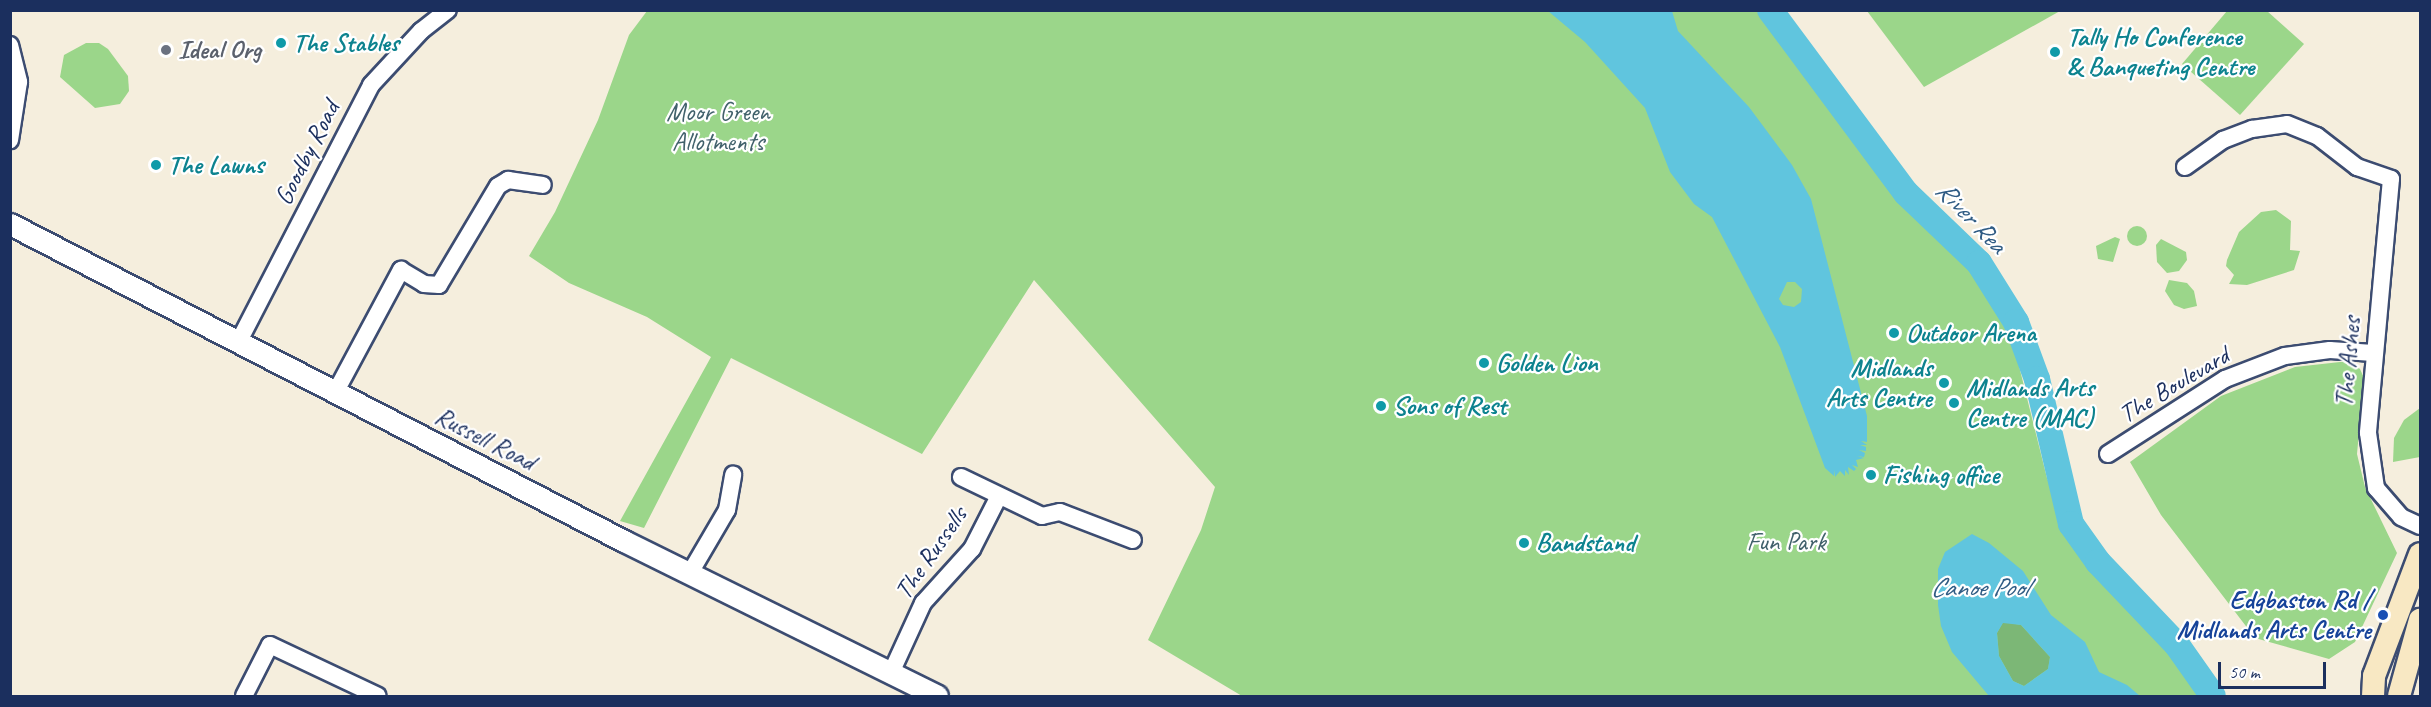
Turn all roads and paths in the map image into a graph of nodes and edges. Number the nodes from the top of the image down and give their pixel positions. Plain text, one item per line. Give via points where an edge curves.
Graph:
1 (448, 10) edge
2 (10, 45) edge
3 (10, 140) edge
4 (2185, 167) dead end
5 (543, 185) dead end
6 (10, 224) edge
7 (239, 341) junction
8 (2373, 353) junction
9 (335, 393) junction
10 (2108, 454) dead end
11 (733, 475) dead end
12 (960, 477) dead end
13 (999, 496) junction
14 (2421, 526) edge
15 (1133, 540) dead end
16 (2421, 554) edge
17 (690, 573) junction
18 (2421, 621) edge
19 (891, 673) junction
20 (2374, 686) edge
21 (2400, 688) edge
22 (244, 696) edge
23 (378, 696) edge
24 (937, 696) edge

1 - 7 street, Goodby Road via 421,30 371,85
2 - 3 street via 19,82
4 - 8 street, The Ashes via 2223,140 2252,129 2287,124 2317,136 2357,166 2391,179
5 - 9 street via 508,180 498,186 439,285 424,284 401,270
6 - 7 street, Russell Road
7 - 9 street, Russell Road
8 - 10 street, The Boulevard via 2331,350 2285,356 2235,375
8 - 14 street, The Ashes via 2368,433 2376,488 2401,517
9 - 17 street, Russell Road
11 - 17 street via 727,510
12 - 13 street, The Russells
13 - 15 street, The Russells via 1042,516 1060,512
13 - 19 street, The Russells via 972,549 923,603
16 - 20 main road
17 - 19 street, Russell Road
18 - 21 main road
19 - 24 street, Russell Road
20 - 21 main road
22 - 23 street via 270,645

